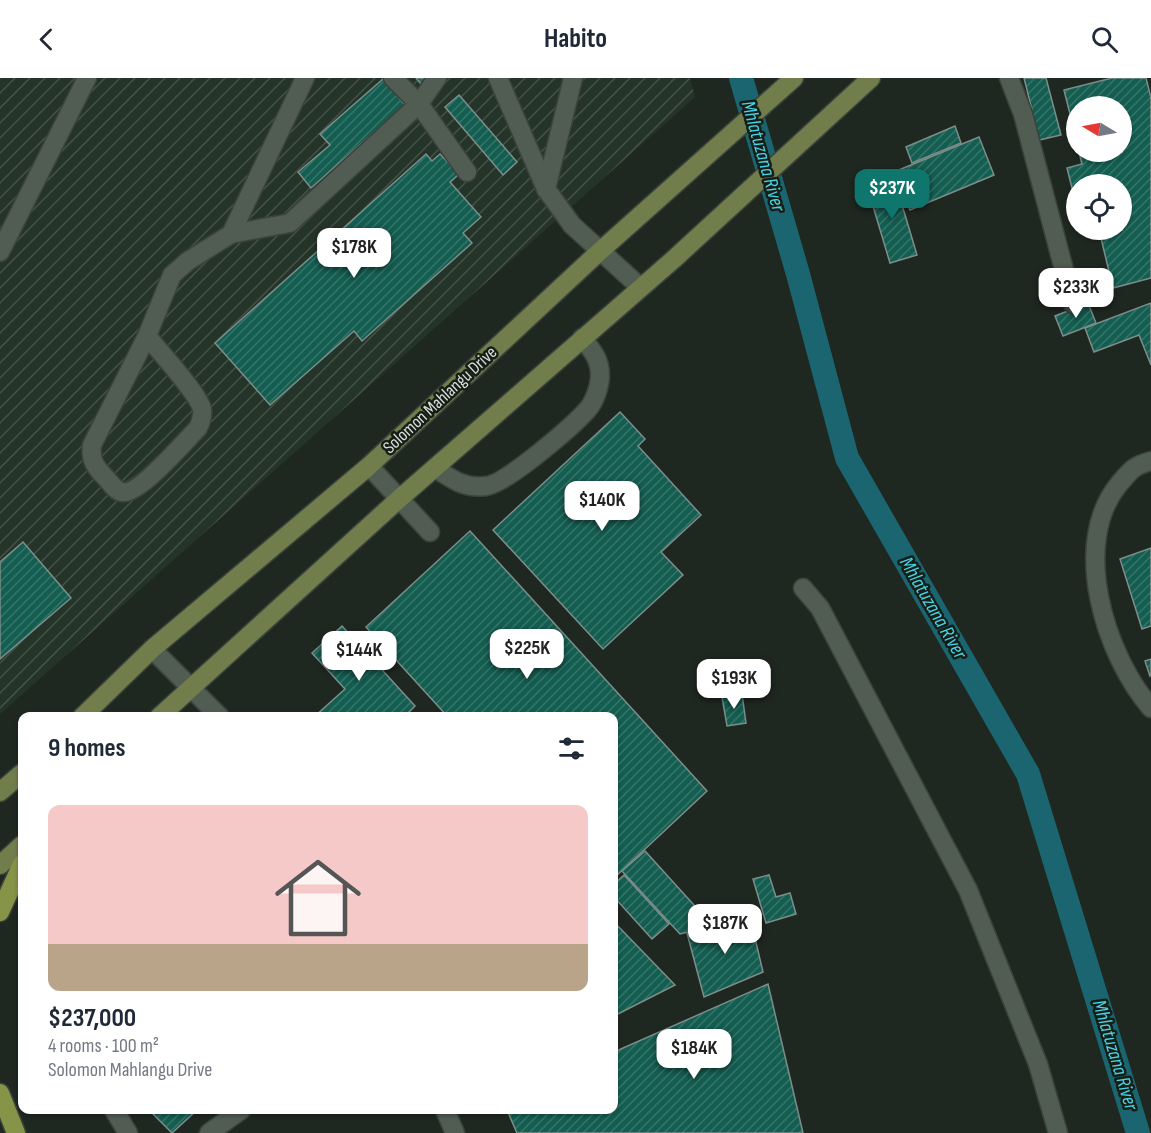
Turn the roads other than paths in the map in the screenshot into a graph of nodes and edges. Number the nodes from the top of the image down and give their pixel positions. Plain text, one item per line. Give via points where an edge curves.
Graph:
1 (87, 78) edge
2 (305, 78) edge
3 (393, 78) edge
4 (437, 78) edge
5 (498, 78) edge
6 (573, 78) edge
7 (794, 78) edge
8 (871, 78) edge
9 (1010, 78) edge
10 (419, 104) junction
11 (467, 172) dead end
12 (546, 189) junction
13 (231, 234) junction
14 (0, 252) edge
15 (599, 252) junction
16 (640, 287) junction
17 (1073, 304) dead end
18 (147, 336) junction
19 (582, 338) junction
20 (1151, 461) edge
21 (369, 466) junction
22 (435, 468) junction
23 (399, 499) junction
24 (430, 532) dead end
25 (803, 588) dead end
26 (152, 649) junction
27 (190, 687) junction
28 (1151, 708) edge
29 (87, 712) edge
30 (164, 712) edge
31 (215, 712) edge
32 (18, 776) edge
33 (0, 792) edge
34 (18, 849) edge
35 (0, 865) edge
36 (18, 873) edge
37 (0, 912) edge
38 (0, 1093) edge
39 (116, 1114) edge
40 (235, 1114) edge
41 (447, 1114) edge
42 (16, 1133) edge
43 (128, 1133) edge
44 (209, 1133) edge
45 (455, 1133) edge
46 (1058, 1133) edge

1 - 14 lane
2 - 13 lane
3 - 10 lane
4 - 10 lane
5 - 12 lane
6 - 12 lane
7 - 15 main road, Solomon Mahlangu Drive
8 - 16 main road
9 - 17 lane
10 - 11 lane
10 - 13 lane via 290,223
12 - 15 lane via 572,225
13 - 18 lane via 172,275
15 - 16 lane
15 - 21 main road, Solomon Mahlangu Drive
16 - 19 main road
18 - 18 lane via 92,445 93,462 123,492 132,492 145,481 198,428 202,419 194,396
19 - 22 main road
19 - 22 lane via 598,358 601,376 589,408 506,479 472,487
20 - 28 lane via 1134,466 1108,497 1095,531 1095,574 1114,646
21 - 23 lane
21 - 26 main road, Solomon Mahlangu Drive
22 - 23 main road
23 - 24 lane
23 - 27 main road
25 - 46 lane via 820,608 968,891 1038,1064
26 - 27 lane
26 - 29 main road, Solomon Mahlangu Drive
27 - 30 main road
27 - 31 lane
32 - 33 main road
34 - 35 main road
36 - 37 highway
38 - 42 highway
39 - 43 lane
40 - 44 lane
41 - 45 lane

